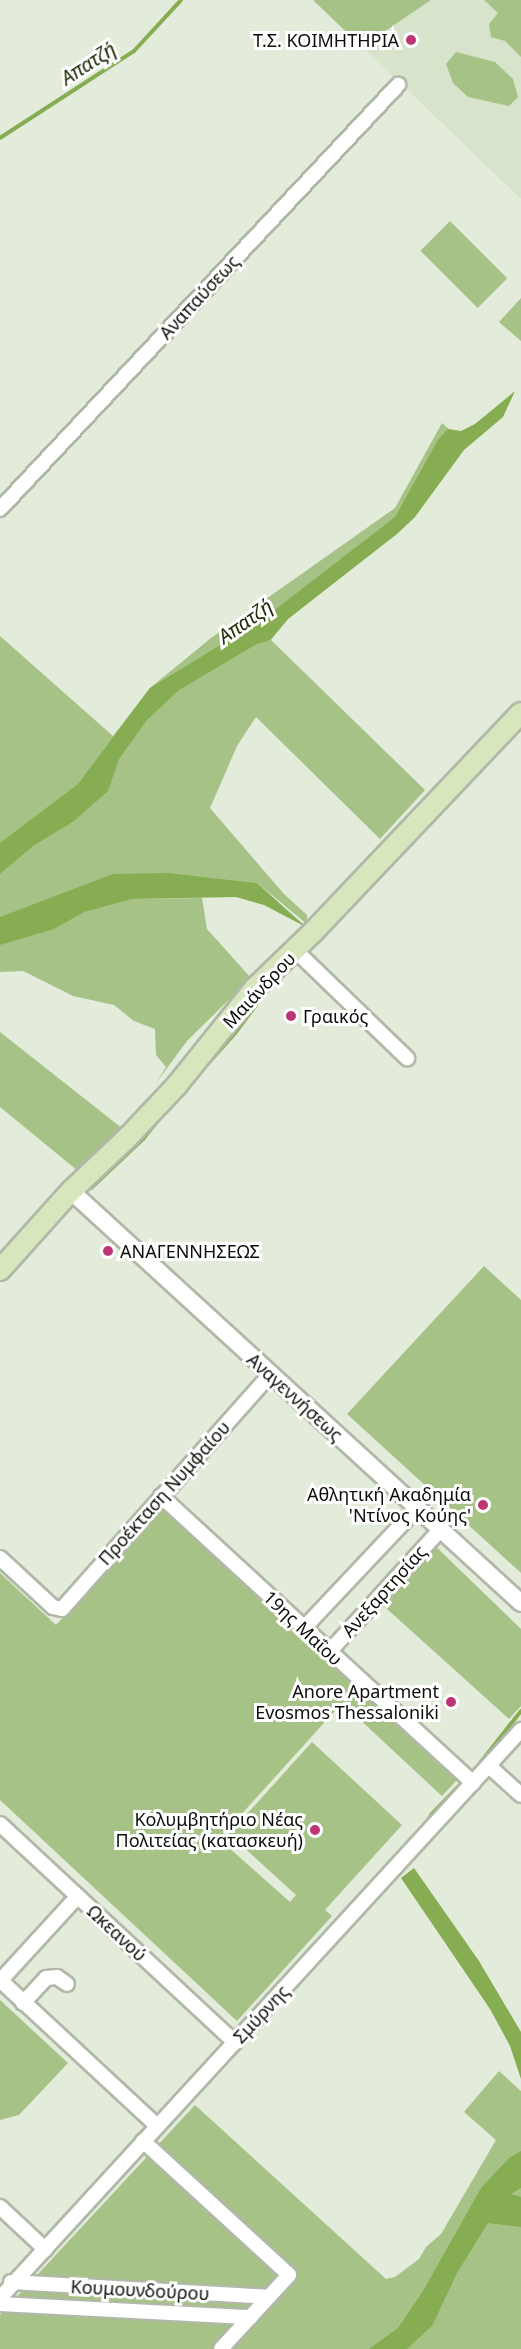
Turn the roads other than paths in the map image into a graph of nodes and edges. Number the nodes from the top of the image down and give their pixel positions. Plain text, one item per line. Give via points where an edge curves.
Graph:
1 (398, 85) dead end
2 (0, 509) edge
3 (521, 713) edge
4 (295, 950) junction
5 (407, 1058) dead end
6 (71, 1191) junction
7 (0, 1270) edge
8 (270, 1375) junction
9 (161, 1496) junction
10 (417, 1508) junction
11 (440, 1530) junction
12 (0, 1558) edge
13 (521, 1603) edge
14 (304, 1628) junction
15 (329, 1652) junction
16 (521, 1730) edge
17 (489, 1766) junction
18 (473, 1783) junction
19 (521, 1795) edge
20 (0, 1824) edge
21 (78, 1896) junction
22 (0, 1980) edge
23 (67, 1984) dead end
24 (23, 2003) junction
25 (235, 2042) junction
26 (157, 2126) junction
27 (143, 2141) junction
28 (0, 2207) edge
29 (45, 2249) junction
30 (11, 2282) junction
31 (269, 2297) junction
32 (0, 2298) edge
33 (0, 2304) edge
34 (251, 2317) junction
35 (221, 2349) edge

1 - 2 street, Αναπαύσεως
3 - 4 main road, Μαιάνδρου
4 - 5 street
4 - 6 main road, Μαιάνδρου via 255,988 161,1102
6 - 7 main road, Μαιάνδρου
6 - 8 street, Αναγεννήσεως
8 - 9 street, Προέκταση Νυμφαίου
8 - 10 street, Αναγεννήσεως
9 - 12 street, Προέκταση Νυμφαίου via 62,1609 57,1610
9 - 14 street, 19ης Μαΐου
10 - 11 street, Αναγεννήσεως
10 - 14 street, Ανεξαρτησίας
11 - 13 street, Αναγεννήσεως
11 - 15 street, Ανεξαρτησίας
14 - 15 street, 19ης Μαΐου
15 - 18 street, 19ης Μαΐου
16 - 17 street, Σμύρνης
17 - 18 street, Σμύρνης
17 - 19 street
18 - 25 street, Σμύρνης
20 - 21 street, Ωκεανού
21 - 22 street
21 - 25 street, Ωκεανού
22 - 24 street
23 - 24 street via 55,1977 46,1978
24 - 26 street
25 - 26 street, Σμύρνης
26 - 27 street, Σμύρνης
27 - 29 street, Σμύρνης
27 - 31 street via 289,2275
28 - 29 street
29 - 30 street, Σμύρνης
30 - 31 street, Κουμουνδούρου
30 - 32 street, Σμύρνης
31 - 34 street
33 - 34 street, Κουμουνδούρου
34 - 35 street

